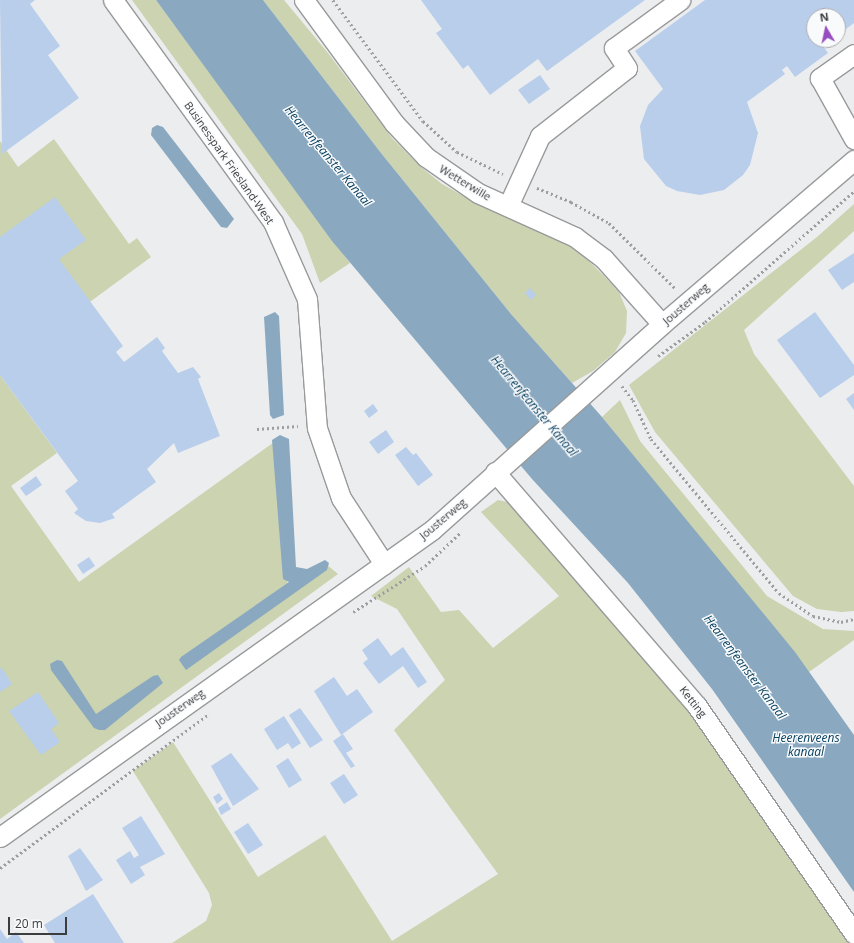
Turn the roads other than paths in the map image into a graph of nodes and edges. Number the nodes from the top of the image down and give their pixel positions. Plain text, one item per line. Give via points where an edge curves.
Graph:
1 (113, 0) edge
2 (304, 0) edge
3 (680, 0) edge
4 (854, 54) edge
5 (854, 139) edge
6 (854, 160) edge
7 (508, 206) junction
8 (662, 324) junction
9 (495, 472) junction
10 (384, 564) junction
11 (0, 837) edge
12 (854, 934) edge

1 - 10 street, Businesspark Friesland-West via 272,222 307,299 316,424 341,498
2 - 7 street, Wetterwille via 405,138 452,178
3 - 7 street via 614,48 627,68 540,136
4 - 5 street via 820,78
6 - 8 street, Jousterweg
7 - 8 street, Wetterwille via 556,226 596,252
8 - 9 street, Jousterweg
9 - 10 street, Jousterweg via 432,530
9 - 12 street, Ketting via 697,706
10 - 11 street, Jousterweg

